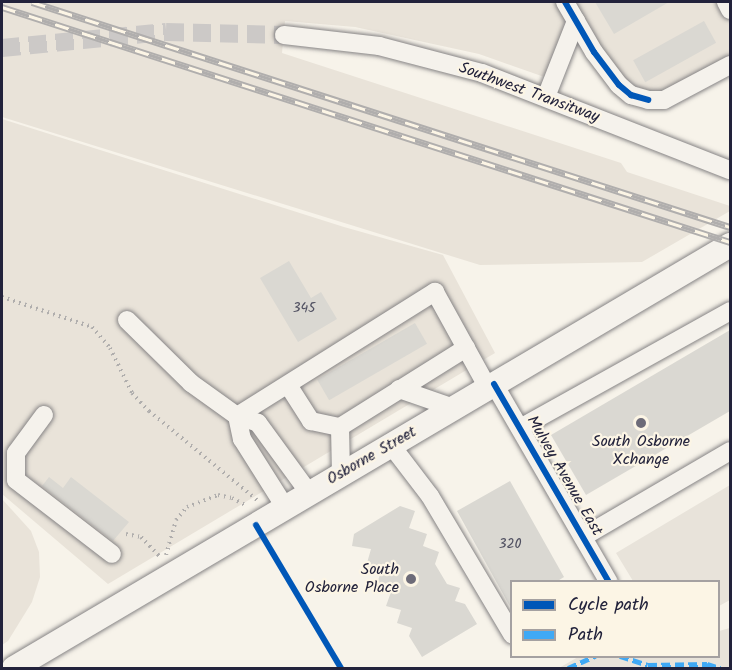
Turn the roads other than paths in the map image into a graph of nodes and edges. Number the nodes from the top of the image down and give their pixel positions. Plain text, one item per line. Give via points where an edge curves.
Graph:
1 (565, 2) edge
2 (726, 2) edge
3 (730, 10) edge
4 (576, 21) junction
5 (284, 35) tunnel mouth
6 (730, 65) edge
7 (546, 97) junction
8 (730, 170) edge
9 (730, 245) edge
10 (730, 310) edge
11 (127, 320) dead end
12 (466, 348) junction
13 (288, 385) junction
14 (491, 386) junction
15 (399, 389) junction
16 (454, 408) junction
17 (44, 415) dead end
18 (237, 416) junction
19 (340, 427) junction
20 (520, 428) junction
21 (391, 445) junction
22 (730, 452) edge
23 (341, 474) junction
24 (309, 493) junction
25 (285, 507) junction
26 (583, 537) junction
27 (112, 554) dead end
28 (608, 580) edge
29 (510, 631) edge
30 (14, 669) edge

1 - 4 street
2 - 3 street
4 - 6 street via 619,85 631,95 648,100 676,95
4 - 7 street
5 - 7 street, Southwest Transitway via 379,46 482,73
7 - 8 street, Southwest Transitway
9 - 14 main road, Osborne Street
10 - 20 street
11 - 18 street via 191,383
12 - 13 street, Mulvey Avenue East via 435,292
12 - 14 street, Mulvey Avenue East
12 - 15 street
13 - 18 street
13 - 19 street via 311,421
14 - 16 main road, Osborne Street
14 - 20 street, Mulvey Avenue East
15 - 16 street
15 - 19 street
16 - 21 main road, Osborne Street
17 - 27 street via 16,453 16,480
18 - 24 street via 258,423
18 - 25 street via 243,439
19 - 23 street
20 - 26 street, Mulvey Avenue East
21 - 23 main road, Osborne Street
21 - 29 street via 430,496
22 - 26 street
23 - 24 main road, Osborne Street
24 - 25 main road, Osborne Street
25 - 30 main road, Osborne Street
26 - 28 street, Mulvey Avenue East

